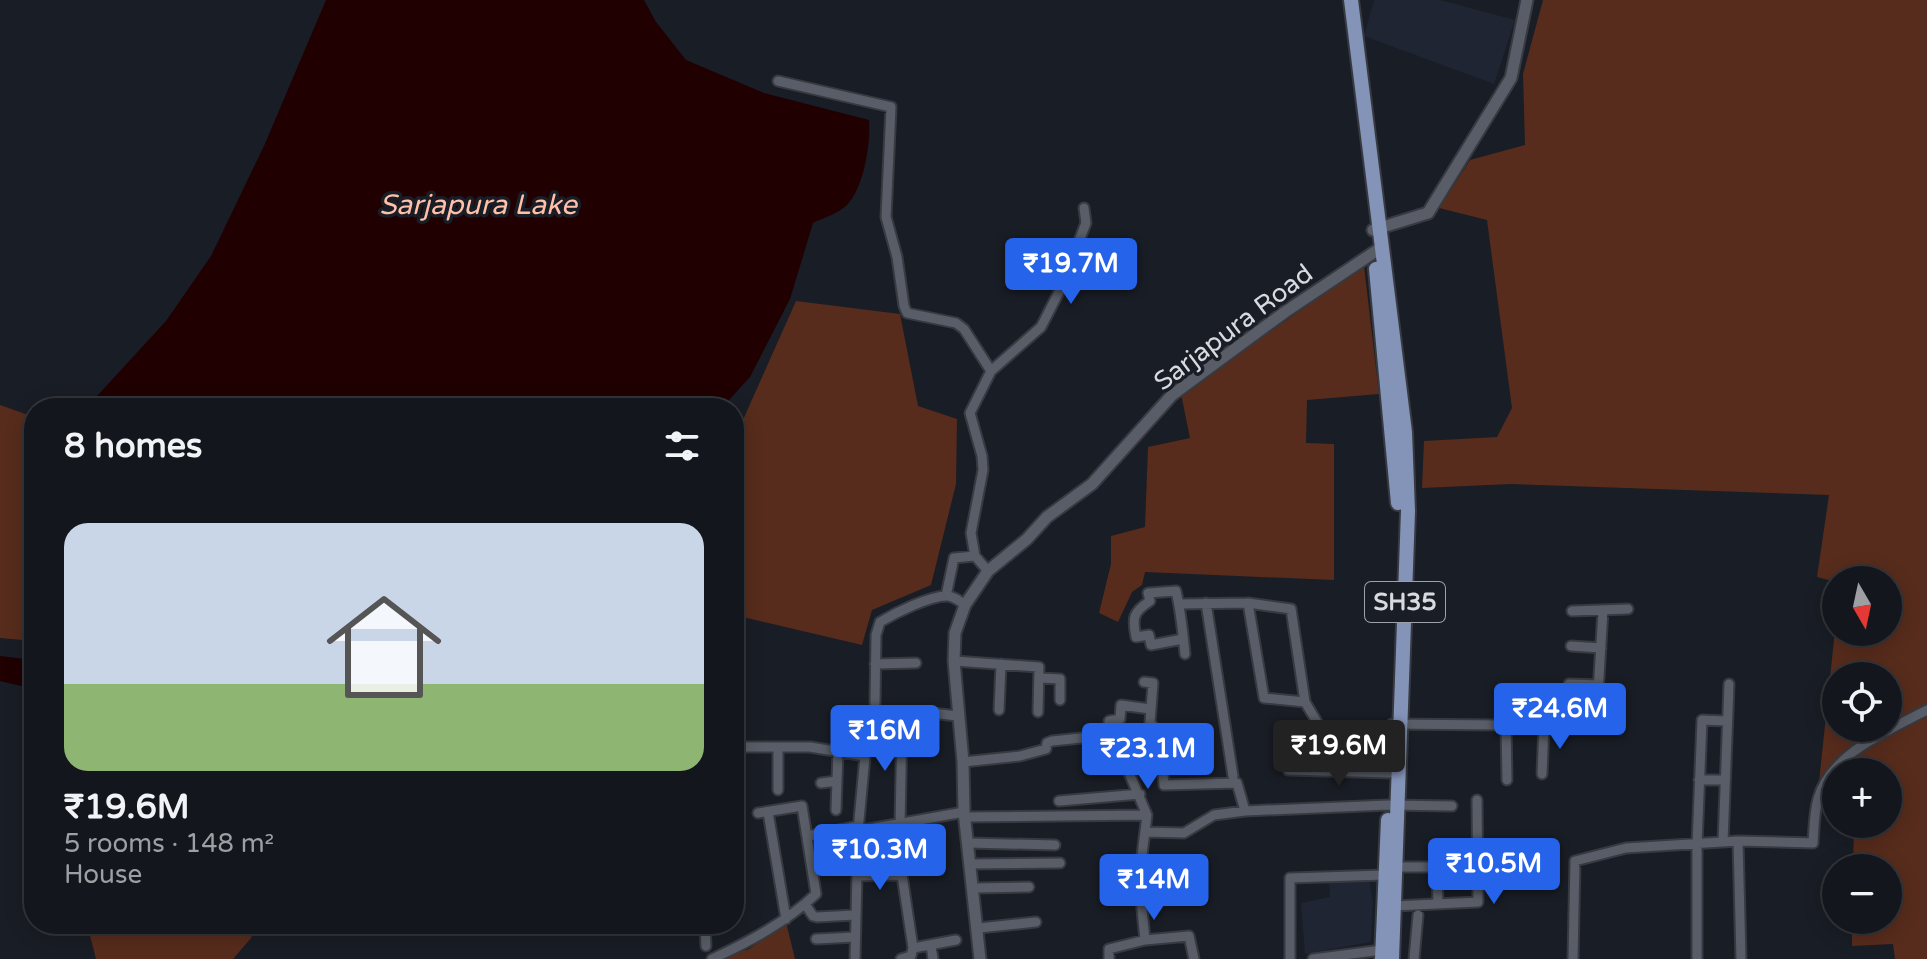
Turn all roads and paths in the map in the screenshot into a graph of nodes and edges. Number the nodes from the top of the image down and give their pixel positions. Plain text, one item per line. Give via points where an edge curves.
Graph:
1 (1344, 0) edge
2 (1351, 0) edge
3 (1527, 0) edge
4 (778, 81) dead end
5 (1084, 208) dead end
6 (1377, 230) junction
7 (1378, 250) junction
8 (991, 371) junction
9 (975, 556) junction
10 (988, 571) junction
11 (946, 596) junction
12 (1206, 603) junction
13 (1248, 603) junction
14 (1179, 604) junction
15 (965, 605) junction
16 (1628, 609) dead end
17 (1603, 610) junction
18 (1572, 611) dead end
19 (1183, 639) junction
20 (1571, 646) dead end
21 (1601, 648) junction
22 (1185, 654) dead end
23 (954, 661) junction
24 (916, 663) dead end
25 (875, 664) junction
26 (1001, 664) junction
27 (1040, 678) junction
28 (1144, 682) dead end
29 (1569, 684) dead end
30 (1729, 684) dead end
31 (1599, 685) junction
32 (1060, 700) dead end
33 (1305, 702) junction
34 (875, 703) dead end
35 (1150, 709) junction
36 (999, 710) dead end
37 (1927, 710) edge
38 (924, 712) dead end
39 (1038, 712) dead end
40 (957, 716) junction
41 (1727, 721) junction
42 (902, 723) dead end
43 (1506, 725) junction
44 (1544, 725) junction
45 (1395, 727) junction
46 (1112, 736) junction
47 (744, 747) edge
48 (778, 747) junction
49 (838, 751) junction
50 (887, 752) dead end
51 (902, 752) junction
52 (963, 762) junction
53 (1288, 770) dead end
54 (1391, 773) junction
55 (1542, 774) dead end
56 (1233, 776) dead end
57 (1507, 780) dead end
58 (1699, 780) junction
59 (1725, 780) junction
60 (837, 781) junction
61 (821, 783) dead end
62 (778, 790) dead end
63 (1140, 794) junction
64 (1477, 800) dead end
65 (1059, 801) dead end
66 (1393, 805) junction
67 (1452, 806) dead end
68 (836, 810) dead end
69 (1245, 811) junction
70 (964, 814) junction
71 (1147, 815) junction
72 (900, 824) junction
73 (858, 829) junction
74 (1146, 832) junction
75 (808, 836) junction
76 (1738, 841) junction
77 (1723, 842) junction
78 (969, 843) junction
79 (1055, 845) dead end
80 (1697, 845) junction
81 (1060, 863) dead end
82 (970, 864) junction
83 (1390, 871) junction
84 (857, 876) junction
85 (1029, 887) dead end
86 (974, 888) junction
87 (805, 904) junction
88 (1438, 904) junction
89 (1394, 906) junction
90 (855, 915) junction
91 (1418, 915) dead end
92 (786, 919) junction
93 (1036, 922) dead end
94 (979, 928) junction
95 (1388, 930) junction
96 (705, 934) edge
97 (855, 937) junction
98 (816, 939) dead end
99 (956, 940) dead end
100 (1145, 940) junction
101 (931, 945) junction
102 (706, 946) dead end
103 (913, 948) junction
104 (1385, 956) edge
105 (712, 959) edge
106 (855, 959) edge
107 (901, 959) edge
108 (933, 959) edge
109 (980, 959) edge
110 (1109, 959) edge
111 (1194, 959) edge
112 (1290, 959) edge
113 (1313, 959) edge
114 (1414, 959) edge
115 (1573, 959) edge
116 (1697, 959) edge
117 (1741, 959) edge

1 - 6 main road, SH35
2 - 6 main road, SH35
3 - 6 street via 1511,78 1428,213
4 - 8 street via 891,107 886,217 904,306 907,313 956,323
5 - 8 street via 1086,223 1041,327
6 - 7 main road, SH35
7 - 10 street, Sarjapura Road via 1172,395 1092,484
7 - 45 main road, SH35 via 1399,512
8 - 9 street via 970,413 983,470 971,533
9 - 10 street
9 - 11 street via 954,558
10 - 15 street, Sarjapura Road
11 - 15 street
11 - 25 street via 880,622
12 - 13 street
12 - 14 street
12 - 56 street
13 - 33 street via 1291,609
13 - 33 street via 1264,698
14 - 19 street
14 - 19 street via 1176,591 1148,593 1150,601 1132,619 1136,637 1149,635 1151,645
15 - 23 street, Sarjapura Road via 955,633
16 - 17 street
17 - 18 street
17 - 21 street
19 - 22 street
20 - 21 street
21 - 31 street
23 - 26 street
23 - 40 street, Sarjapura Road
24 - 25 street
25 - 34 street
26 - 27 street via 1039,667
26 - 36 street
27 - 32 street via 1060,679
27 - 39 street
28 - 35 street via 1153,683
29 - 31 street
30 - 41 street
31 - 44 street via 1596,726
33 - 45 street via 1320,727
35 - 46 street via 1121,705 1120,719 1109,721
35 - 69 street via 1164,785 1237,783
37 - 76 street via 1836,765 1817,801 1813,843
38 - 40 street
40 - 52 street, Sarjapura Road
41 - 58 street via 1702,720
41 - 59 street
42 - 51 street
43 - 44 street
43 - 45 street
43 - 57 street
44 - 55 street
45 - 54 main road, SH35
45 - 66 main road, SH35
46 - 52 street via 1052,741 1046,749 1020,756
46 - 63 street via 1119,739
47 - 48 street
48 - 49 street
48 - 62 street
49 - 60 street
49 - 73 street via 865,756
50 - 51 street
51 - 72 street
52 - 70 street, Sarjapura Road
53 - 54 street
54 - 66 main road, SH35
58 - 59 street
58 - 80 street
59 - 77 street
60 - 61 street
60 - 68 street
63 - 65 street
63 - 71 street
64 - 88 street via 1478,902
66 - 67 street
66 - 69 street
66 - 83 main road, SH35
69 - 74 street via 1214,815 1184,833
70 - 71 street
70 - 72 street
70 - 78 street, Sarjapura Road
71 - 74 street
72 - 73 street
73 - 75 street
73 - 84 street
74 - 100 street via 1139,879
75 - 87 street via 816,894
75 - 92 street via 802,806 763,812
76 - 77 street
76 - 117 street
77 - 80 street
78 - 79 street
78 - 82 street, Sarjapura Road
80 - 115 street via 1626,848 1575,861
80 - 116 street
81 - 82 street
82 - 86 street, Sarjapura Road
83 - 88 street via 1437,867
83 - 89 main road, SH35
83 - 95 main road, SH35
83 - 112 street via 1290,878
84 - 90 street
84 - 103 street via 902,875
85 - 86 street
86 - 94 street, Sarjapura Road
87 - 90 street via 817,917
87 - 92 street
88 - 89 street
89 - 95 main road, SH35
90 - 97 street
91 - 114 street
92 - 105 street
93 - 94 street
94 - 109 street, Sarjapura Road
95 - 104 main road, SH35
96 - 102 street
97 - 98 street
97 - 106 street
99 - 101 street
100 - 110 street via 1109,949
100 - 111 street via 1189,936
101 - 103 street
101 - 108 street
103 - 107 street via 911,956
104 - 113 street

